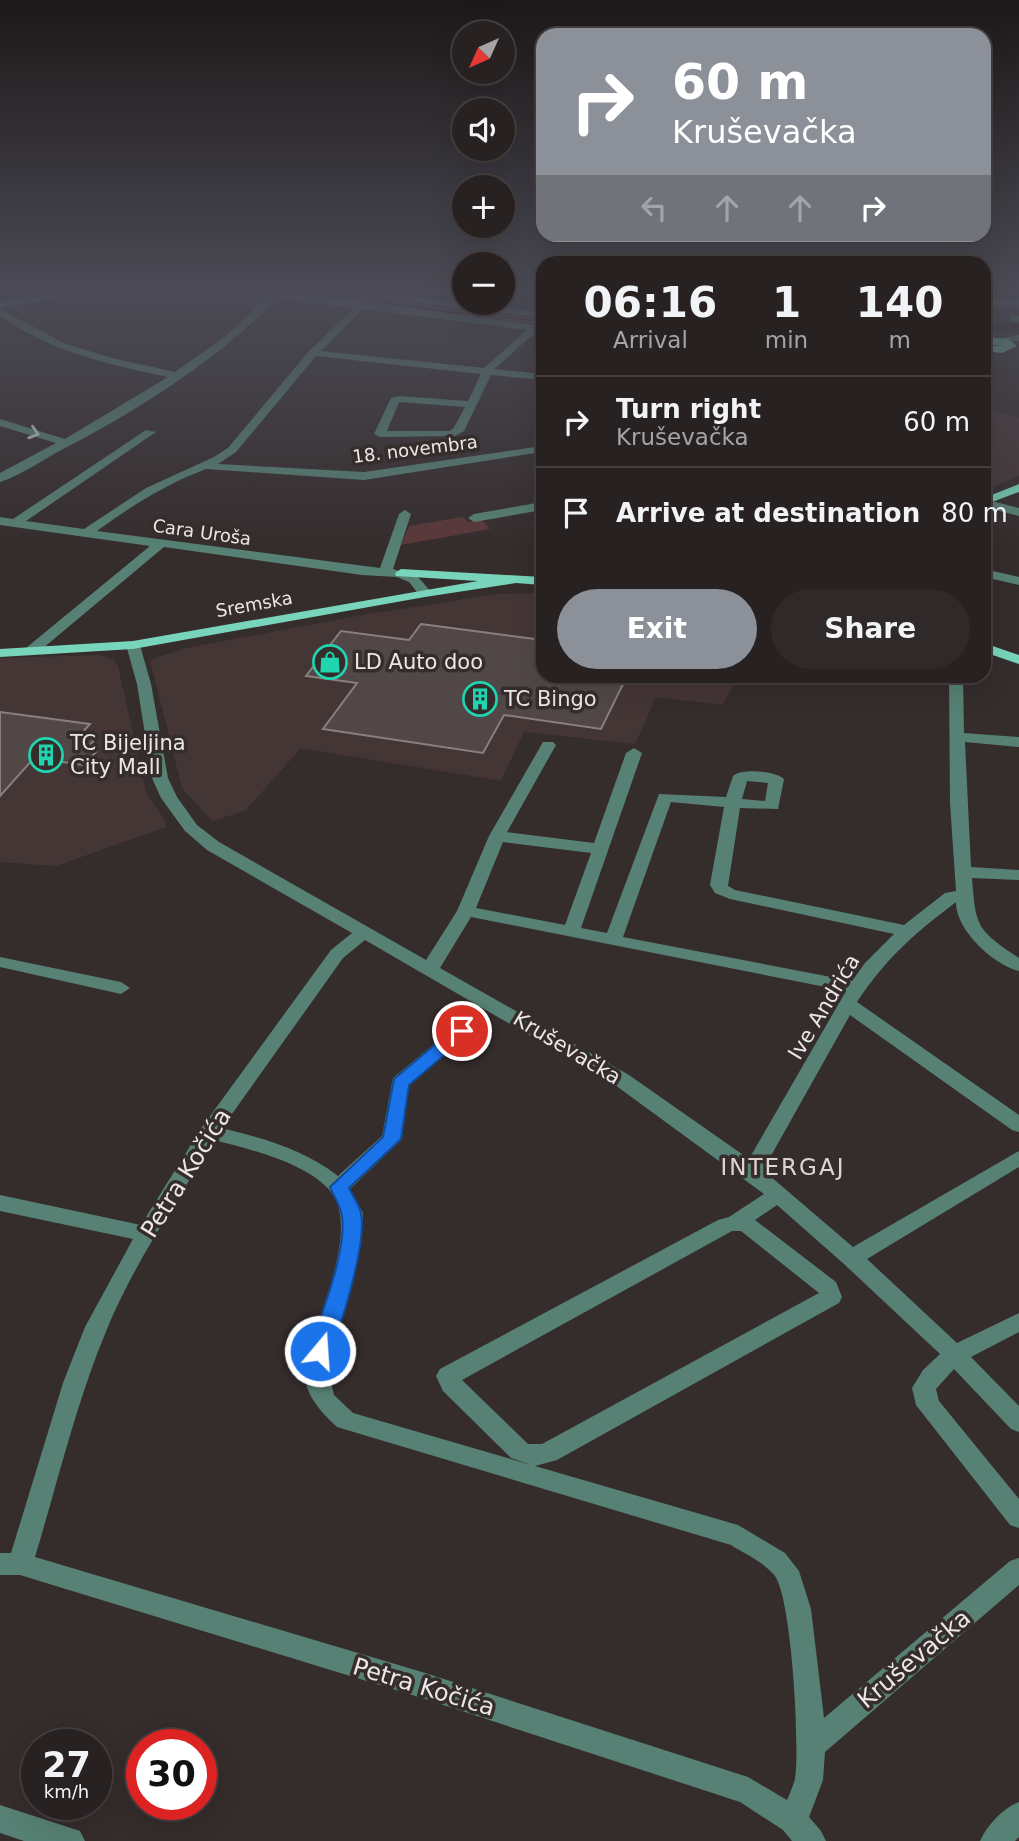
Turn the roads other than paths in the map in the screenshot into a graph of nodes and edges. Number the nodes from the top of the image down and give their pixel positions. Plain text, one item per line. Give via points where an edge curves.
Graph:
1 (174, 379) edge
2 (292, 379) edge
3 (483, 379) edge
4 (470, 404) junction
5 (0, 422) edge
6 (150, 432) dead end
7 (67, 443) junction
8 (536, 450) edge
9 (207, 466) junction
10 (0, 478) edge
11 (1019, 488) edge
12 (991, 500) edge
13 (991, 505) edge
14 (536, 507) edge
15 (1019, 512) edge
16 (405, 514) dead end
17 (474, 518) dead end
18 (0, 521) edge
19 (15, 523) junction
20 (86, 533) junction
21 (160, 544) junction
22 (385, 572) junction
23 (401, 573) junction
24 (991, 575) edge
25 (514, 580) junction
26 (536, 581) edge
27 (1019, 581) edge
28 (425, 593) junction
29 (133, 645) junction
30 (991, 650) edge
31 (31, 652) junction
32 (0, 653) edge
33 (1016, 659) edge
34 (956, 683) edge
35 (957, 737) junction
36 (1019, 742) edge
37 (548, 745) dead end
38 (634, 753) dead end
39 (497, 836) junction
40 (600, 849) junction
41 (964, 873) junction
42 (1019, 875) edge
43 (965, 894) junction
44 (466, 911) junction
45 (572, 930) junction
46 (907, 931) junction
47 (364, 932) junction
48 (614, 938) junction
49 (0, 962) edge
50 (1019, 966) edge
51 (430, 969) junction
52 (121, 988) dead end
53 (852, 996) junction
54 (462, 1031) dead end
55 (1019, 1125) edge
56 (209, 1132) junction
57 (1019, 1158) edge
58 (752, 1172) junction
59 (339, 1187) junction
60 (779, 1194) junction
61 (0, 1203) edge
62 (735, 1223) junction
63 (147, 1234) junction
64 (852, 1258) junction
65 (1019, 1322) edge
66 (956, 1356) junction
67 (1019, 1422) edge
68 (1019, 1517) edge
69 (10, 1564) edge
70 (1019, 1569) edge
71 (809, 1748) junction
72 (1019, 1816) edge
73 (0, 1819) edge
74 (793, 1820) junction
75 (70, 1841) edge
76 (811, 1841) edge
77 (995, 1841) edge

1 - 7 street
2 - 9 street via 246,435
3 - 4 street
4 - 4 street via 455,432 380,434 395,400
5 -> 7 street
6 - 19 street
7 - 10 street
8 - 9 street, 18. novembra via 364,475
9 - 20 street via 152,489
11 - 12 main road
13 - 15 street
14 - 17 street
16 - 22 street
18 - 19 street, Cara Uroša
19 - 20 street, Cara Uroša
20 - 21 street, Cara Uroša
21 - 22 street, Cara Uroša
21 - 31 street
22 - 23 street, Cara Uroša
23 - 25 main road
23 - 28 street via 421,585
24 - 27 street
25 - 26 main road
25 - 28 main road, Sremska
28 - 29 main road, Sremska
29 - 31 main road, Sremska
29 - 47 street, Kruševačka via 160,778 191,828 213,846
30 - 33 main road
31 - 32 main road, Sremska
34 - 35 street
35 - 36 street
35 - 41 street
37 - 39 street
38 - 40 street
39 - 40 street
39 - 44 street
40 - 45 street
41 - 42 street
41 - 43 street
43 - 46 street, Ive Andrića via 951,897
43 - 50 street via 964,913 971,925 985,943
44 - 45 street
44 - 51 street
45 - 48 street
46 - 48 street via 730,894 719,885 733,802 665,797
46 - 53 street, Ive Andrića via 871,967
47 - 51 street, Kruševačka
47 - 56 street, Petra Kočića via 337,954
48 - 53 street
49 - 52 street
51 - 58 street, Kruševačka via 622,1080
53 - 55 street
53 - 58 street, Ive Andrića
54 - 59 street via 400,1083 392,1139
56 - 59 street via 272,1148 311,1166
56 - 63 street, Petra Kočića
57 - 64 street
58 - 60 street, Kruševačka
59 - 71 street via 352,1213 350,1244 315,1367 323,1399 345,1420 738,1536 766,1553 786,1571 793,1587 808,1679
60 - 62 street
60 - 64 street, Kruševačka
61 - 63 street
62 - 62 street via 746,1224 828,1288 831,1297 548,1453 535,1456 520,1451 451,1384 448,1376
63 - 69 street, Petra Kočića via 96,1328
64 - 66 street, Kruševačka
65 - 66 street
66 - 67 street, Kruševačka
66 - 68 street via 932,1373 924,1388 928,1405
69 - 74 street, Petra Kočića via 422,1685 748,1791
70 - 71 street, Kruševačka
71 - 74 street via 809,1779
72 - 77 street
73 - 75 street
74 - 76 street, Petra Kočića

